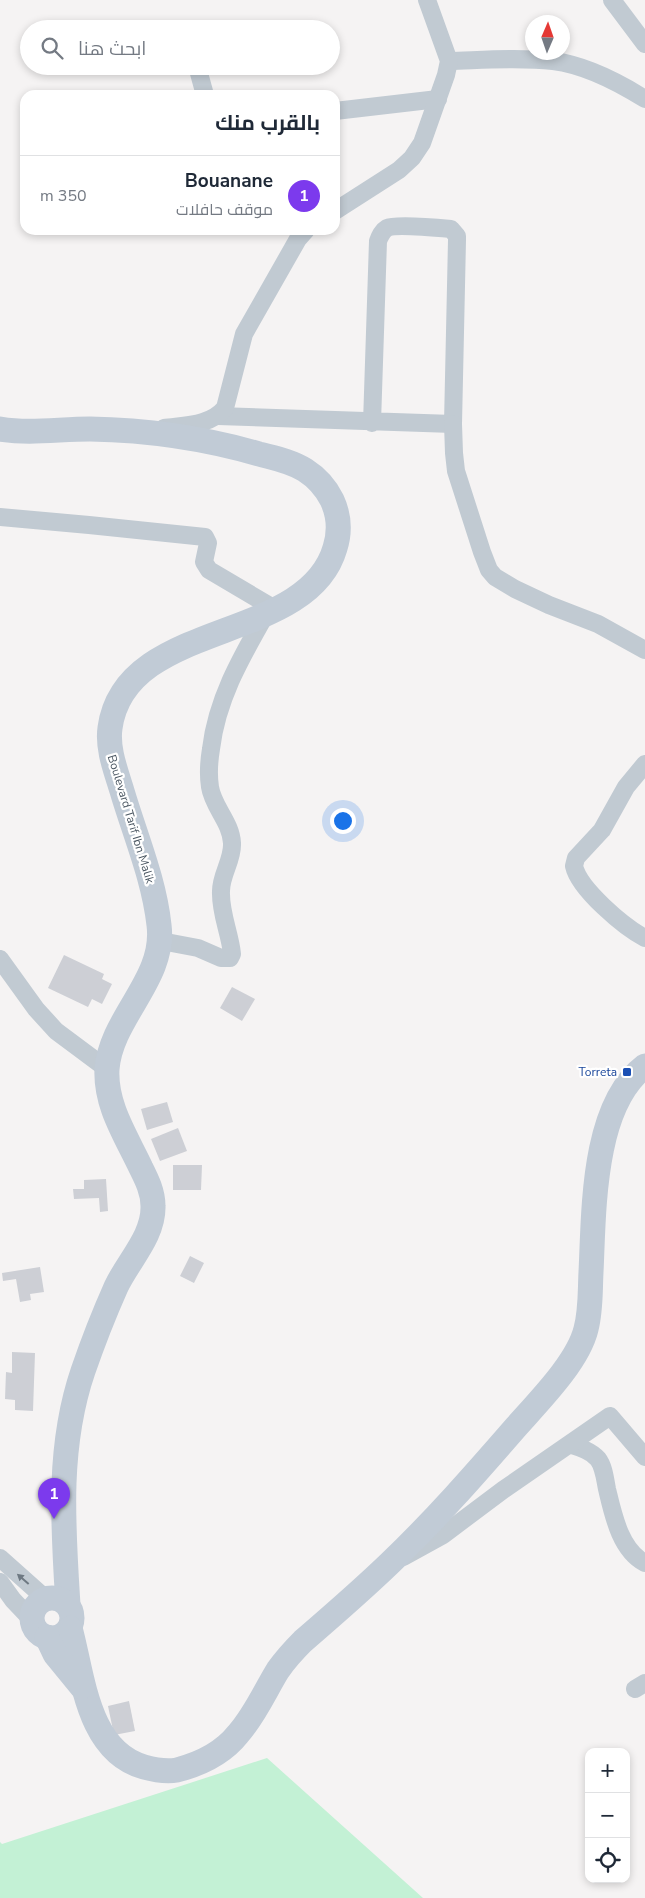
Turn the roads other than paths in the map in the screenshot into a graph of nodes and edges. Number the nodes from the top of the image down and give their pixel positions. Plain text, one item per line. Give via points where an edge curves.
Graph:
1 (427, 0) edge
2 (616, 2) edge
3 (645, 44) edge
4 (449, 61) junction
5 (199, 75) edge
6 (204, 90) edge
7 (438, 99) junction
8 (645, 99) edge
9 (340, 109) edge
10 (340, 208) edge
11 (302, 235) edge
12 (218, 416) junction
13 (372, 423) junction
14 (453, 424) junction
15 (0, 429) edge
16 (145, 431) junction
17 (0, 517) edge
18 (271, 611) junction
19 (645, 650) edge
20 (645, 764) edge
21 (645, 938) edge
22 (161, 941) junction
23 (0, 959) edge
24 (645, 1066) edge
25 (107, 1069) junction
26 (571, 1445) junction
27 (645, 1457) edge
28 (0, 1558) edge
29 (392, 1562) junction
30 (645, 1563) edge
31 (0, 1582) edge
32 (59, 1607) junction
33 (39, 1629) junction
34 (84, 1689) junction

1 - 4 street
2 - 3 street
4 - 7 street
4 - 8 street via 554,61 611,80
5 - 6 street
7 - 9 street
7 - 10 street via 422,143 412,158
11 - 12 street via 244,334 225,408
12 - 13 street
12 - 16 street via 205,422
13 - 14 street
13 - 14 street via 378,241 387,228 396,226 446,229 454,231 457,236
14 - 19 street via 456,471 489,570 515,589 598,624
15 - 16 street, Boulevard Tarif Ibn Malik via 33,432 82,429
16 - 18 street, Boulevard Tarif Ibn Malik via 246,450 290,463 306,470 326,490 338,524 333,555 312,584
17 - 18 street via 206,537 204,562 209,570
18 - 22 street, Boulevard Tarif Ibn Malik via 153,663 127,686 114,710 110,727 111,752 152,889
18 - 22 street via 237,664 224,692 209,760 210,789 232,844 221,891 232,954 226,959 198,948
20 - 21 street via 618,799 602,830 576,858 574,866 579,878 607,910
22 - 25 street, Boulevard Tarif Ibn Malik via 152,972 113,1044
23 - 25 street via 56,1031
24 - 29 street via 624,1088 605,1133 595,1207 589,1310 580,1345 533,1408
25 - 32 street, Boulevard Tarif Ibn Malik via 114,1112 149,1184 153,1216 108,1306 72,1405 64,1465 66,1574
26 - 27 street via 610,1416
26 - 29 street via 443,1535
26 - 30 street via 592,1453 599,1460 620,1534 635,1556
32 -> 28 street
29 - 34 street via 303,1641 279,1669 238,1736 204,1761 171,1771 136,1765 107,1742
31 - 33 street
32 - 33 street via 40,1602 34,1608
32 - 33 street via 64,1633 58,1637
32 - 34 street, Boulevard Tarif Ibn Malik
33 - 34 street

